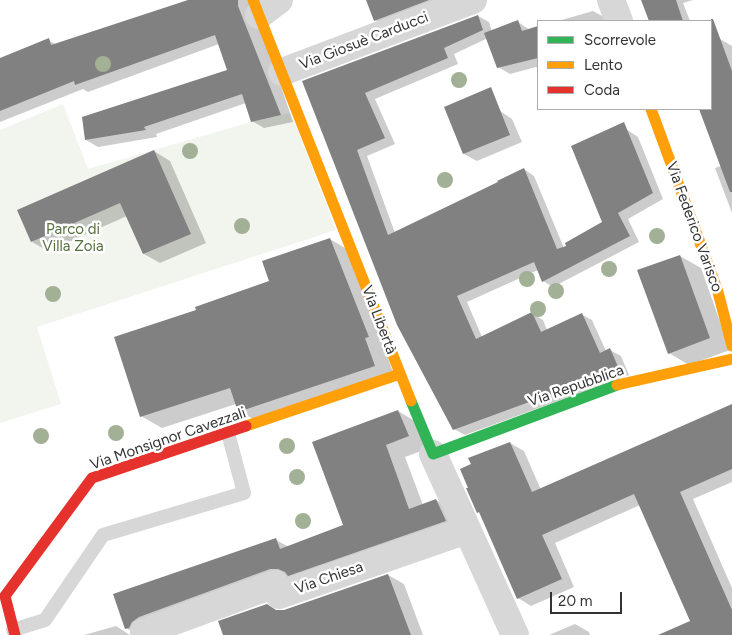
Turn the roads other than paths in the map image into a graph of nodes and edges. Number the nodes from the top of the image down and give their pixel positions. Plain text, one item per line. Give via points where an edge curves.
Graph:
1 (473, 0) edge
2 (611, 0) edge
3 (264, 5) edge
4 (619, 20) edge
5 (282, 72) junction
6 (651, 110) edge
7 (732, 346) edge
8 (732, 359) edge
9 (400, 374) junction
10 (228, 433) junction
11 (433, 454) junction
12 (467, 530) junction
13 (505, 632) edge
14 (14, 633) edge
15 (145, 635) edge

1 - 5 street, Via Giosuè Carducci
2 - 4 street
3 - 5 street, Via Libertà
5 - 9 street, Via Libertà
6 - 7 street, Via Federico Varisco via 718,292
8 - 11 street, Via Repubblica via 618,385
9 - 10 street, Via Monsignor Cavezzali
9 - 11 street, Via Libertà
10 - 14 street, Via Monsignor Cavezzali via 92,478 5,596
10 - 14 lane via 244,493 103,535 45,620
11 - 12 street, Via Libertà
12 - 13 street, Via Libertà
12 - 15 street, Via Chiesa via 279,595 275,584 144,632

